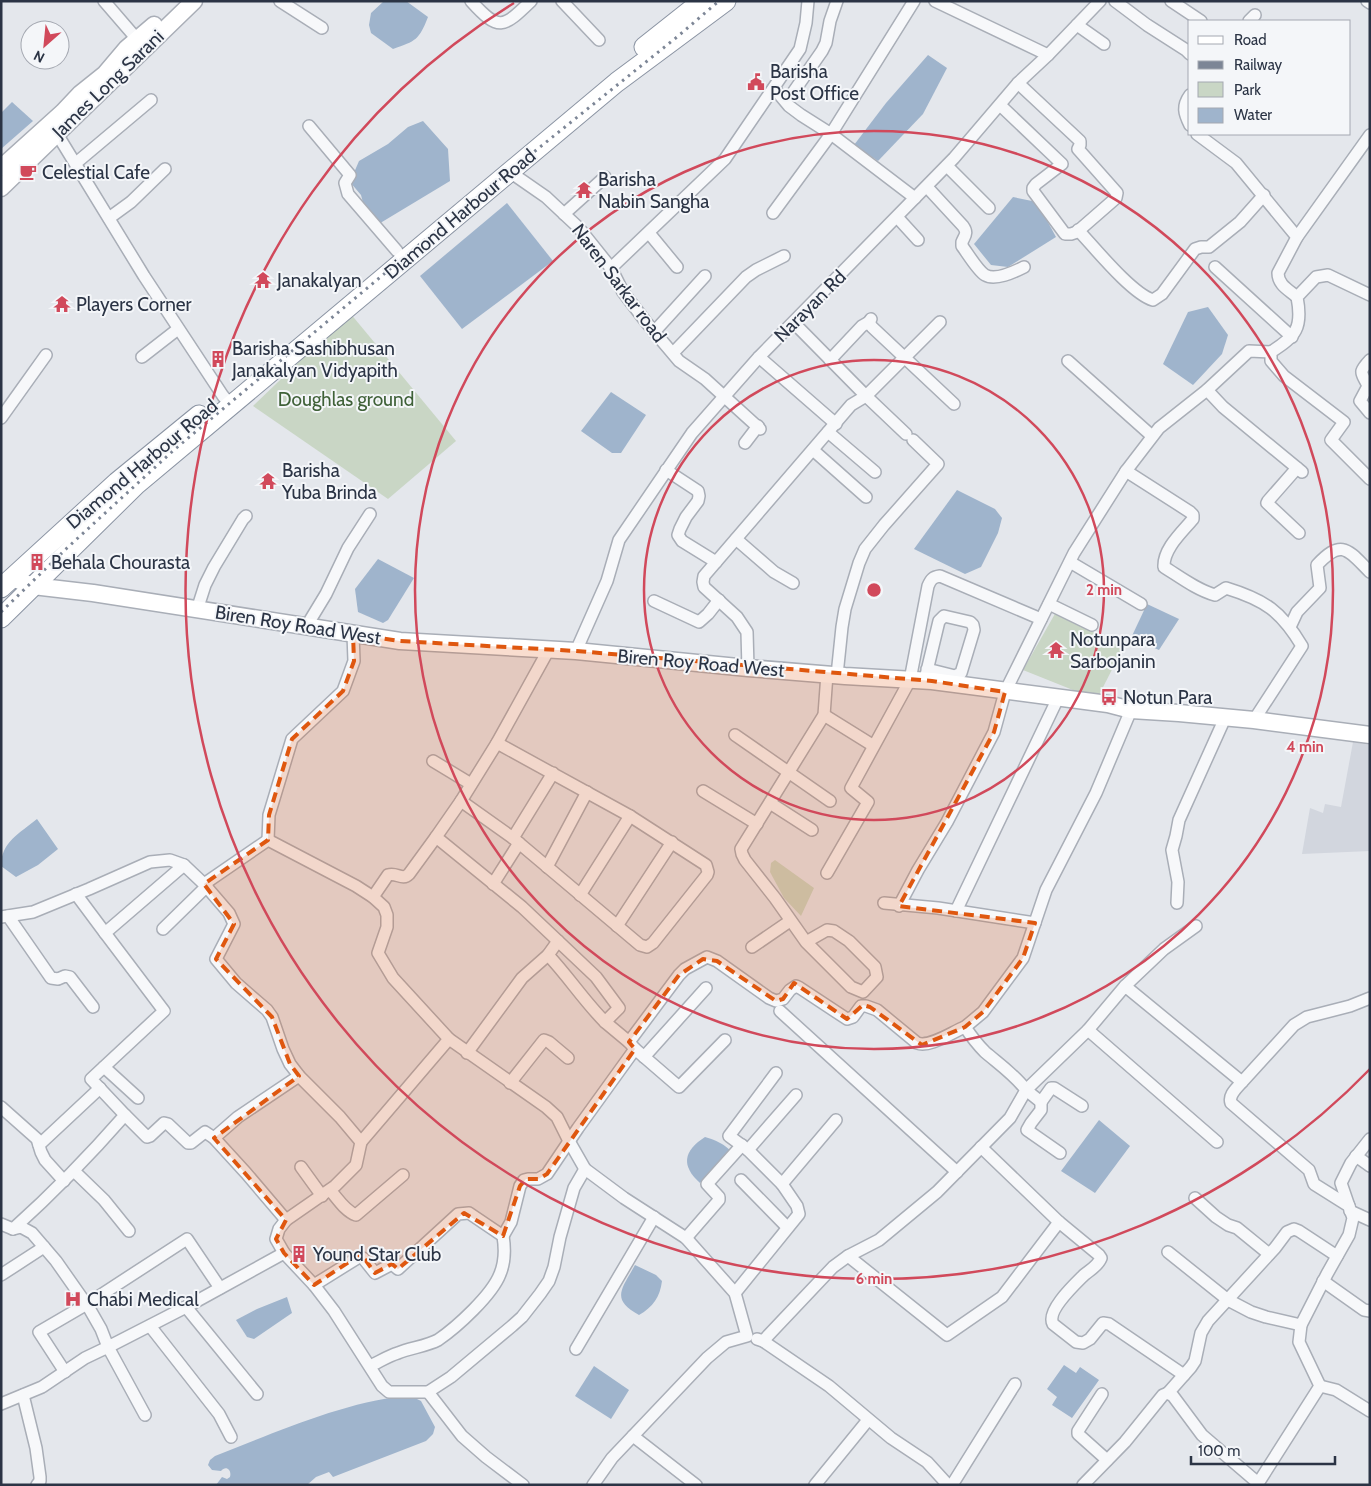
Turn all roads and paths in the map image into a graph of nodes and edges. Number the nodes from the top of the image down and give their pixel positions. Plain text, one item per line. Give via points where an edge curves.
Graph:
1 (104, 1) edge
2 (179, 1) edge
3 (194, 1) edge
4 (280, 1) edge
5 (471, 1) edge
6 (530, 1) edge
7 (562, 1) edge
8 (702, 1) edge
9 (726, 1) edge
10 (808, 1) edge
11 (836, 1) edge
12 (914, 1) edge
13 (935, 1) edge
14 (1100, 1) edge
15 (1115, 1) edge
16 (1171, 1) edge
17 (1200, 20) edge
18 (1077, 25) junction
19 (322, 28) dead end
20 (670, 35) junction
21 (599, 40) dead end
22 (141, 44) junction
23 (1104, 44) dead end
24 (1188, 52) edge
25 (1048, 55) junction
26 (1018, 83) junction
27 (774, 88) junction
28 (792, 94) dead end
29 (1188, 98) edge
30 (151, 100) dead end
31 (1000, 105) junction
32 (1188, 121) edge
33 (309, 126) dead end
34 (54, 128) junction
35 (831, 134) junction
36 (1198, 135) edge
37 (1370, 135) edge
38 (1078, 149) junction
39 (76, 163) junction
40 (1062, 164) junction
41 (947, 166) junction
42 (1, 168) edge
43 (165, 169) dead end
44 (510, 172) junction
45 (605, 177) dead end
46 (927, 186) junction
47 (1, 188) edge
48 (1264, 195) junction
49 (915, 198) junction
50 (989, 208) dead end
51 (773, 213) dead end
52 (564, 214) junction
53 (897, 217) junction
54 (109, 218) junction
55 (1078, 230) junction
56 (648, 233) junction
57 (1297, 236) junction
58 (918, 240) dead end
59 (397, 251) junction
60 (784, 256) dead end
61 (677, 267) dead end
62 (1024, 267) dead end
63 (1215, 267) dead end
64 (611, 268) junction
65 (705, 276) dead end
66 (1370, 295) edge
67 (1297, 297) junction
68 (940, 322) dead end
69 (794, 323) junction
70 (178, 329) junction
71 (654, 332) junction
72 (1292, 337) junction
73 (1271, 352) junction
74 (673, 354) junction
75 (46, 355) dead end
76 (142, 357) dead end
77 (759, 357) junction
78 (905, 358) junction
79 (830, 360) junction
80 (1370, 360) edge
81 (1068, 361) dead end
82 (1207, 390) junction
83 (866, 396) junction
84 (724, 398) junction
85 (227, 400) junction
86 (954, 404) dead end
87 (1370, 413) edge
88 (1, 418) edge
89 (832, 428) junction
90 (1152, 436) junction
91 (744, 443) dead end
92 (813, 450) junction
93 (666, 470) junction
94 (1126, 471) junction
95 (875, 472) dead end
96 (1370, 479) edge
97 (115, 494) junction
98 (866, 497) dead end
99 (370, 514) dead end
100 (246, 516) dead end
101 (1298, 533) dead end
102 (736, 539) junction
103 (716, 562) junction
104 (1070, 562) junction
105 (1370, 572) edge
106 (5, 578) edge
107 (793, 583) dead end
108 (33, 586) junction
109 (719, 600) junction
110 (654, 601) dead end
111 (1049, 604) junction
112 (1141, 604) dead end
113 (197, 610) junction
114 (1, 618) edge
115 (1041, 619) junction
116 (1092, 625) dead end
117 (306, 627) junction
118 (1290, 627) junction
119 (353, 634) junction
120 (549, 649) junction
121 (576, 651) junction
122 (748, 668) junction
123 (832, 675) junction
124 (920, 677) junction
125 (1005, 692) junction
126 (1058, 698) junction
127 (1131, 710) junction
128 (824, 714) junction
129 (1225, 718) junction
130 (1254, 720) junction
131 (735, 735) dead end
132 (1370, 735) edge
133 (497, 743) junction
134 (869, 743) dead end
135 (433, 762) dead end
136 (553, 773) junction
137 (788, 773) junction
138 (472, 784) junction
139 (703, 791) dead end
140 (587, 792) junction
141 (461, 801) junction
142 (830, 801) dead end
143 (770, 803) junction
144 (630, 816) junction
145 (757, 824) junction
146 (812, 830) dead end
147 (436, 837) junction
148 (268, 840) junction
149 (516, 841) junction
150 (672, 842) junction
151 (184, 865) junction
152 (547, 867) junction
153 (827, 873) dead end
154 (493, 884) junction
155 (206, 885) junction
156 (76, 894) junction
157 (580, 895) junction
158 (373, 897) junction
159 (884, 903) dead end
160 (1177, 903) dead end
161 (899, 906) junction
162 (956, 912) junction
163 (4, 917) edge
164 (790, 921) junction
165 (1035, 923) junction
166 (617, 926) junction
167 (1196, 926) dead end
168 (164, 929) dead end
169 (105, 933) junction
170 (558, 941) junction
171 (806, 942) junction
172 (752, 947) dead end
173 (548, 955) junction
174 (1125, 986) junction
175 (706, 988) dead end
176 (1370, 998) edge
177 (93, 1007) dead end
178 (780, 1011) dead end
179 (605, 1022) junction
180 (965, 1027) junction
181 (1088, 1030) junction
182 (449, 1039) junction
183 (725, 1040) dead end
184 (632, 1045) junction
185 (468, 1053) junction
186 (644, 1057) junction
187 (568, 1058) dead end
188 (104, 1067) junction
189 (776, 1073) dead end
190 (299, 1076) junction
191 (1242, 1082) junction
192 (510, 1083) junction
193 (100, 1088) junction
194 (1026, 1090) junction
195 (796, 1095) dead end
196 (138, 1098) dead end
197 (1041, 1102) junction
198 (1082, 1106) dead end
199 (1, 1107) edge
200 (125, 1115) junction
201 (836, 1120) dead end
202 (214, 1138) junction
203 (1370, 1139) edge
204 (568, 1141) junction
205 (361, 1142) junction
206 (1217, 1142) dead end
207 (39, 1145) junction
208 (981, 1147) junction
209 (745, 1148) junction
210 (1060, 1153) dead end
211 (1356, 1156) junction
212 (1370, 1166) edge
213 (301, 1167) dead end
214 (585, 1169) junction
215 (74, 1171) junction
216 (957, 1172) junction
217 (403, 1175) dead end
218 (740, 1180) dead end
219 (64, 1181) junction
220 (782, 1184) junction
221 (326, 1193) junction
222 (1195, 1198) dead end
223 (1350, 1209) junction
224 (654, 1217) junction
225 (286, 1220) junction
226 (1370, 1220) edge
227 (1059, 1222) junction
228 (1, 1224) edge
229 (787, 1227) junction
230 (13, 1229) junction
231 (129, 1231) dead end
232 (504, 1236) junction
233 (686, 1238) junction
234 (44, 1247) junction
235 (1168, 1252) dead end
236 (284, 1253) junction
237 (1269, 1254) junction
238 (848, 1256) junction
239 (1337, 1256) junction
240 (1, 1275) edge
241 (1323, 1281) junction
242 (314, 1285) junction
243 (220, 1288) junction
244 (735, 1293) junction
245 (1228, 1300) junction
246 (87, 1304) junction
247 (186, 1307) junction
248 (1370, 1311) edge
249 (1301, 1325) junction
250 (150, 1326) junction
251 (747, 1336) junction
252 (763, 1341) junction
253 (108, 1347) junction
254 (576, 1349) dead end
255 (370, 1366) junction
256 (65, 1372) junction
257 (1184, 1375) junction
258 (1015, 1384) dead end
259 (1320, 1386) junction
260 (428, 1392) junction
261 (1168, 1393) junction
262 (257, 1394) dead end
263 (1102, 1394) dead end
264 (23, 1395) junction
265 (1, 1404) edge
266 (1370, 1411) edge
267 (145, 1414) dead end
268 (868, 1420) junction
269 (634, 1436) junction
270 (231, 1437) dead end
271 (1107, 1460) junction
272 (1258, 1484) edge
273 (37, 1485) edge
274 (523, 1485) edge
275 (593, 1485) edge
276 (696, 1485) edge
277 (815, 1485) edge
278 (948, 1485) edge
279 (952, 1485) edge
280 (1083, 1485) edge

1 - 22 street
2 - 22 main road
3 - 22 main road, James Long Sarani
4 - 19 street
5 - 6 street via 486,17 504,23
7 - 21 street
8 - 20 highway, Diamond Harbour Road
9 - 20 highway, Diamond Harbour Road
10 - 27 street via 800,49
11 - 28 street via 826,43
12 - 35 street
13 - 25 street
14 - 18 street, Narayan Rd
15 - 24 street
16 - 17 street
18 - 23 street
18 - 25 street, Narayan Rd
20 - 44 highway, Diamond Harbour Road
20 - 59 highway, Diamond Harbour Road via 607,76
22 - 34 main road, James Long Sarani
25 - 26 street, Narayan Rd
26 - 31 street, Narayan Rd
26 - 38 street via 1080,140
27 - 35 street via 795,110
27 - 56 street via 725,159
29 - 32 street via 1185,116
30 - 39 street
31 - 40 street
31 - 41 street, Narayan Rd
33 - 59 street via 350,175 345,183 348,194
34 - 39 street
34 - 42 main road
34 - 47 main road, James Long Sarani
35 - 49 street
35 - 51 street
36 - 48 street via 1236,163
37 - 57 street
38 - 40 street
38 - 55 street via 1117,196
39 - 54 street
40 - 55 street via 1036,184 1033,191 1065,234
41 - 46 street, Narayan Rd
41 - 50 street
43 - 54 street
44 - 52 street, Naren Sarkar road
44 - 85 highway, Diamond Harbour Road
45 - 52 street
46 - 49 street, Narayan Rd
46 - 62 street via 966,230 962,246 984,275 992,278
48 - 55 street via 1240,222 1209,247 1195,249 1162,294 1153,300 1124,279
48 - 57 street
49 - 53 street, Narayan Rd
52 - 64 street, Naren Sarkar road via 580,228
53 - 58 street
53 - 69 street, Narayan Rd
54 - 70 street
56 - 61 street
56 - 64 street
57 - 67 street via 1278,278
59 - 85 highway, Diamond Harbour Road
60 - 74 street via 746,277
63 - 72 street
64 - 71 street, Naren Sarkar road via 623,292
65 - 71 street
66 - 67 street via 1328,275 1316,277
67 - 72 street via 1299,308
68 - 78 street
69 - 77 street, Narayan Rd
69 - 79 street
70 - 76 street
70 - 85 street
71 - 74 street, Naren Sarkar road
72 - 73 street
73 - 82 street via 1250,350
73 - 96 street via 1271,361 1284,376 1344,422 1331,440
74 - 84 street, Naren Sarkar road
75 - 88 street
77 - 84 street, Narayan Rd
77 - 89 street
78 - 79 street via 872,328 870,320
78 - 83 street
78 - 86 street
79 - 83 street
80 - 87 street via 1361,372 1368,386 1360,401
81 - 90 street
82 - 90 street
82 - 101 street via 1300,470 1267,504
83 - 89 street via 851,406
83 - 123 street via 938,464 865,549 846,604
84 - 91 street, Naren Sarkar road via 759,427
84 - 93 street, Narayan Rd via 692,433
85 - 97 highway, Diamond Harbour Road via 136,484
89 - 92 street
89 - 95 street
90 - 94 street
92 - 98 street
92 - 102 street
93 - 103 street via 698,491 699,496 678,535 682,541
93 - 121 street, Narayan Rd via 619,540 606,581
94 - 104 street
94 - 118 street via 1192,515 1193,519 1166,553 1164,567 1209,594 1215,595 1226,588 1252,597 1272,609
97 - 106 highway, Diamond Harbour Road
97 - 108 highway, Diamond Harbour Road
99 - 117 street
100 - 113 street via 204,585
102 - 103 street
102 - 107 street via 774,572
103 - 109 street via 703,582 704,588
104 - 111 street
104 - 112 street
105 - 118 street via 1350,552 1337,549 1327,555 1317,565 1320,588 1297,612
106 - 108 main road, Biren Roy Road West
108 - 113 main road, Biren Roy Road West
108 - 114 highway, Diamond Harbour Road
109 - 110 street via 700,622
109 - 122 street via 748,632
111 - 115 street
111 - 116 street
113 - 117 main road, Biren Roy Road West
115 - 124 street via 935,576 928,586
115 - 125 street
117 - 119 main road, Biren Roy Road West
118 - 130 street via 1302,646
119 - 120 main road, Biren Roy Road West via 400,641
119 - 148 street via 354,661 343,692 292,739 269,815
120 - 121 main road, Biren Roy Road West
120 - 133 street
121 - 122 main road, Biren Roy Road West
122 - 123 main road, Biren Roy Road West
123 - 124 main road, Biren Roy Road West
123 - 128 street
124 - 124 street via 938,621 944,616 970,622 974,630 960,673
124 - 125 main road, Biren Roy Road West
124 - 153 street via 851,788 868,802
125 - 126 main road, Biren Roy Road West
125 - 161 street via 994,732
126 - 127 main road, Biren Roy Road West
126 - 162 street
127 - 129 main road, Biren Roy Road West
127 - 165 street via 1096,794 1046,890
128 - 134 street
128 - 137 street
129 - 130 main road, Biren Roy Road West
129 - 160 street via 1179,820 1172,850 1178,882
130 - 132 main road, Biren Roy Road West
131 - 137 street
133 - 136 street
133 - 138 street
135 - 138 street
136 - 140 street
136 - 149 street
137 - 142 street
137 - 143 street
138 - 141 street
139 - 145 street
140 - 144 street
140 - 152 street
141 - 147 street
141 - 149 street
143 - 145 street
143 - 146 street
144 - 150 street
144 - 157 street
145 - 164 street via 740,849
147 - 154 street
147 - 158 street via 406,877 388,875
148 - 155 street
148 - 158 street
149 - 152 street
149 - 154 street
150 - 166 street
150 - 166 street via 706,865 707,875 648,947 640,945
151 - 155 street
151 - 156 street via 170,860 150,862
151 - 169 street
152 - 157 street
154 - 170 street
155 - 168 street
155 - 190 street via 234,924 216,959 272,1017 290,1064
156 - 163 street via 34,912
156 - 169 street
157 - 166 street
158 - 182 street via 384,907 387,915 387,927 378,953 393,978
159 - 161 street
161 - 162 street
162 - 165 street
163 - 177 street via 52,978 70,977
164 - 171 street
164 - 172 street
165 - 180 street via 1023,958 983,1012
167 - 174 street via 1164,949
169 - 188 street via 164,1012
170 - 173 street
170 - 179 street via 596,977 619,1008
171 - 171 street via 828,930 834,931 849,940 875,967 877,977 863,992 851,987
173 - 179 street
173 - 185 street via 522,978
174 - 181 street
174 - 191 street
175 - 186 street
176 - 191 street via 1300,1020
178 - 216 street
179 - 184 street
180 - 184 street via 922,1045 870,1007 861,1006 853,1017 846,1019 796,986 783,1000 776,1001 707,957 679,974
180 - 194 street via 975,1041
181 - 194 street
181 - 206 street
182 - 185 street
182 - 205 street
183 - 186 street via 679,1087
184 - 186 street
184 - 204 street
185 - 192 street
187 - 192 street via 544,1040
188 - 193 street via 91,1079
188 - 196 street
189 - 209 street via 729,1136
190 - 202 street via 238,1117
190 - 205 street
191 - 223 street via 1232,1094 1230,1103 1308,1170 1314,1184
192 - 204 street via 557,1118
193 - 200 street
193 - 207 street
194 - 197 street
194 - 208 street via 1010,1118
195 - 209 street
197 - 198 street via 1054,1088
197 - 210 street via 1041,1110 1028,1130
199 - 207 street via 37,1139
200 - 202 street via 147,1136 164,1123 188,1143 205,1132
200 - 215 street
201 - 220 street
202 - 225 street
203 - 211 street
204 - 214 street
204 - 232 street via 544,1177 524,1180
205 - 221 street via 356,1165
207 - 219 street via 45,1160
208 - 216 street
208 - 227 street
209 - 220 street
209 - 233 street via 707,1184 719,1200
211 - 212 street
211 - 223 street via 1341,1183
213 - 221 street
214 - 224 street
214 - 260 street via 574,1188 553,1271 540,1294 522,1318
215 - 219 street
215 - 231 street via 104,1200
216 - 238 street via 879,1240
217 - 221 street via 356,1215
218 - 229 street
219 - 230 street
220 - 229 street via 799,1211
221 - 225 street
222 - 237 street
223 - 226 street
223 - 239 street via 1353,1218 1349,1235
224 - 233 street
224 - 254 street
225 - 236 street via 276,1239
227 - 238 street via 1002,1297 948,1335
227 - 257 street via 1101,1258 1058,1304 1051,1321 1053,1324 1083,1344 1103,1323 1109,1324
228 - 230 street
229 - 244 street
230 - 234 street via 21,1227 32,1233
232 - 242 street via 469,1213 458,1214 398,1269 392,1264 375,1273 359,1257
232 - 255 street via 501,1272 490,1291 469,1314 436,1341 396,1353
233 - 244 street
234 - 240 street
234 - 246 street
235 - 245 street
236 - 242 street
236 - 243 street
237 - 239 street via 1287,1232 1294,1229
237 - 245 street
238 - 252 street via 833,1267
239 - 241 street
241 - 248 street
241 - 249 street
242 - 255 street
243 - 246 street via 187,1239
243 - 247 street
244 - 251 street
245 - 249 street via 1251,1312
245 - 257 street via 1208,1321 1201,1333 1195,1361
246 - 253 street
246 - 256 street via 39,1332
247 - 250 street
247 - 262 street
249 - 259 street via 1300,1342
250 - 253 street
250 - 270 street via 220,1414
251 - 252 street
251 - 269 street via 726,1342
252 - 268 street via 829,1386
253 - 256 street
253 - 267 street
255 - 260 street via 389,1392
256 - 264 street
257 - 261 street
258 - 279 street
259 - 266 street via 1336,1390
259 - 272 street
260 - 274 street via 462,1436
261 - 271 street
261 - 272 street via 1202,1434
263 - 271 street via 1078,1434
264 - 265 street
264 - 273 street via 36,1448 40,1477
268 - 277 street
268 - 278 street via 926,1462
269 - 275 street via 612,1458
269 - 276 street
271 - 280 street

